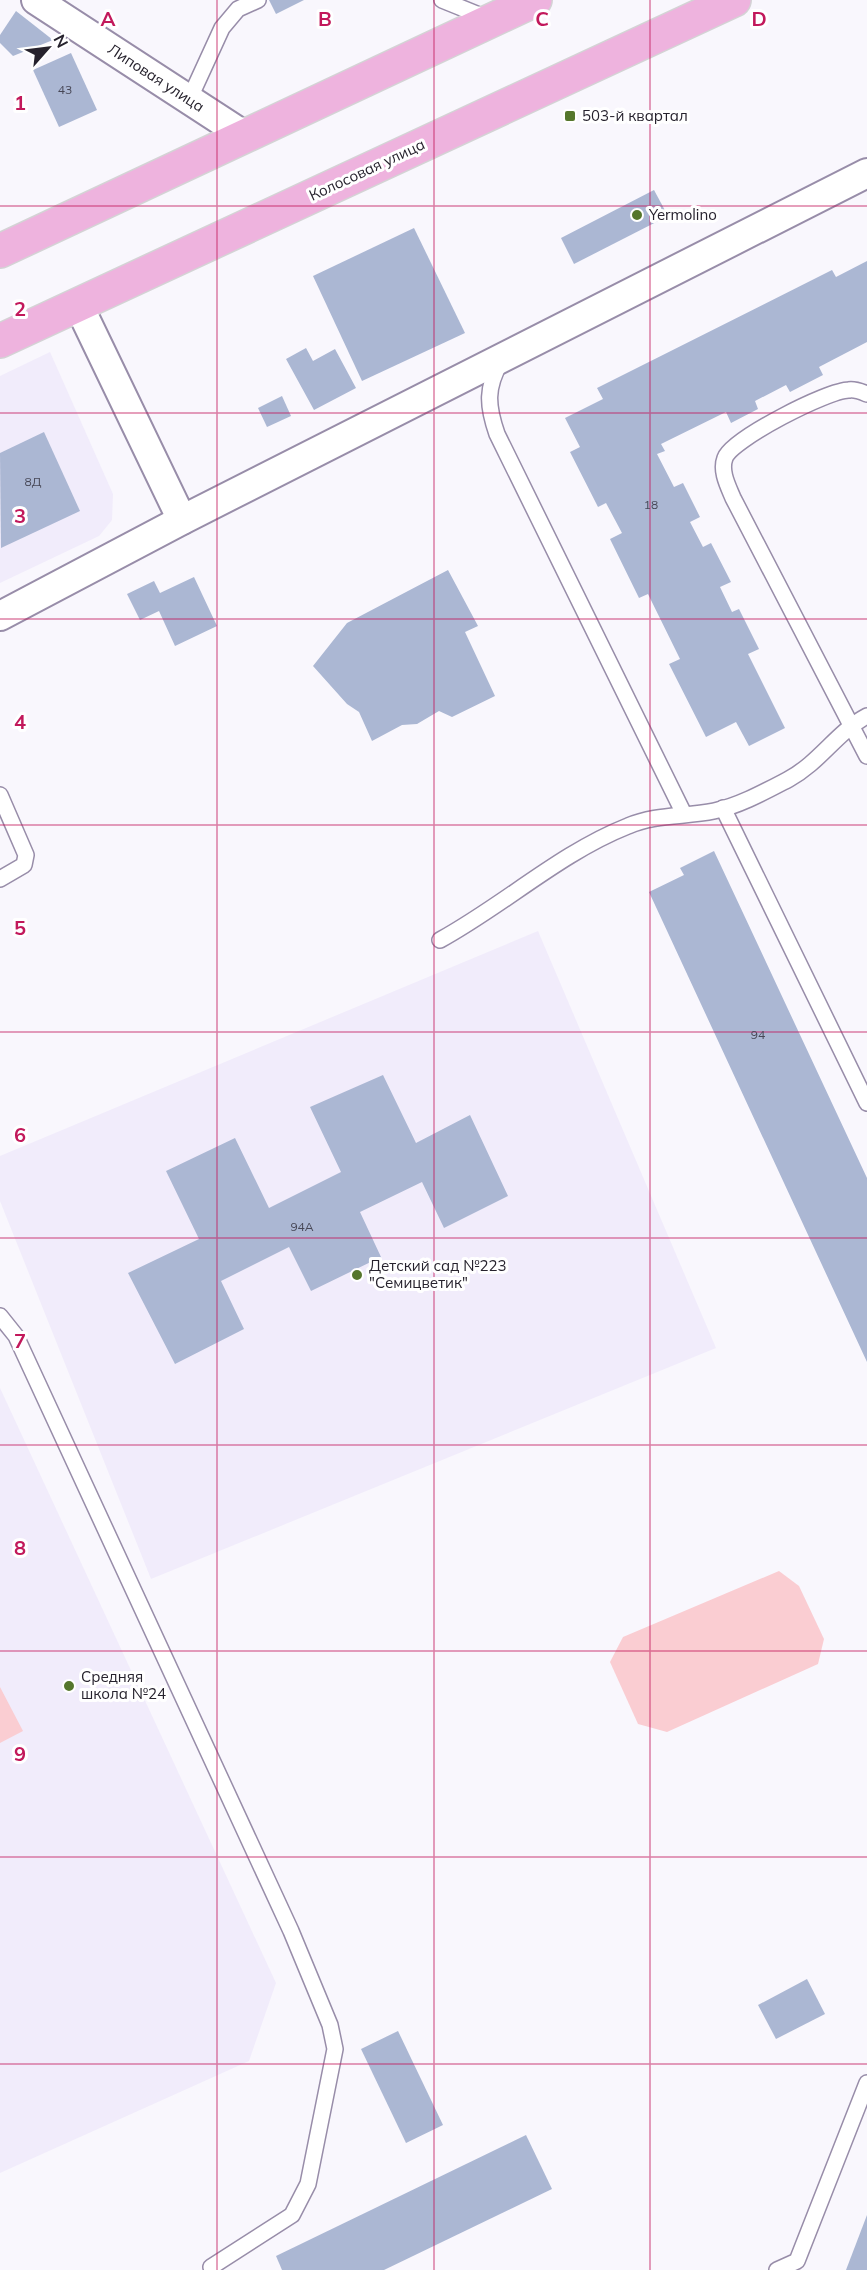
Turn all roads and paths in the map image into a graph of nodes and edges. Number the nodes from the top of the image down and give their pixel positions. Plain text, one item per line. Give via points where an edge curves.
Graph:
1 (36, 0) edge
2 (258, 0) edge
3 (442, 0) edge
4 (536, 0) edge
5 (734, 0) edge
6 (492, 20) junction
7 (189, 100) junction
8 (245, 136) junction
9 (867, 172) edge
10 (0, 251) edge
11 (78, 304) junction
12 (0, 341) edge
13 (502, 358) junction
14 (867, 394) edge
15 (182, 520) junction
16 (0, 616) edge
17 (867, 716) edge
18 (851, 725) junction
19 (867, 756) edge
20 (0, 795) edge
21 (723, 808) junction
22 (684, 814) junction
23 (0, 879) edge
24 (440, 940) dead end
25 (867, 1103) edge
26 (0, 1316) edge
27 (867, 2083) edge
28 (209, 2269) edge
29 (777, 2270) edge

1 - 7 street, Липовая улица
2 - 7 lane via 238,9 222,28
3 - 6 lane
4 - 6 highway
5 - 11 highway, Колосовая улица
6 - 8 highway
7 - 8 street, Липовая улица
8 - 10 highway
9 - 13 street
11 - 12 highway, Колосовая улица
11 - 15 street
13 - 15 street
13 - 22 lane via 491,383 488,408 496,434
14 - 18 lane via 849,389 814,402 746,437 724,459 724,476 733,498
15 - 16 street
17 - 18 lane
18 - 19 lane
18 - 21 lane via 810,766 755,796
20 - 23 lane via 26,855 24,865
21 - 22 lane
21 - 25 lane
22 - 24 lane via 654,817 627,826 575,854
26 - 28 lane via 16,1336 291,1931 330,2025 335,2049 331,2079 308,2184 300,2203 278,2226
27 - 29 lane via 797,2261

